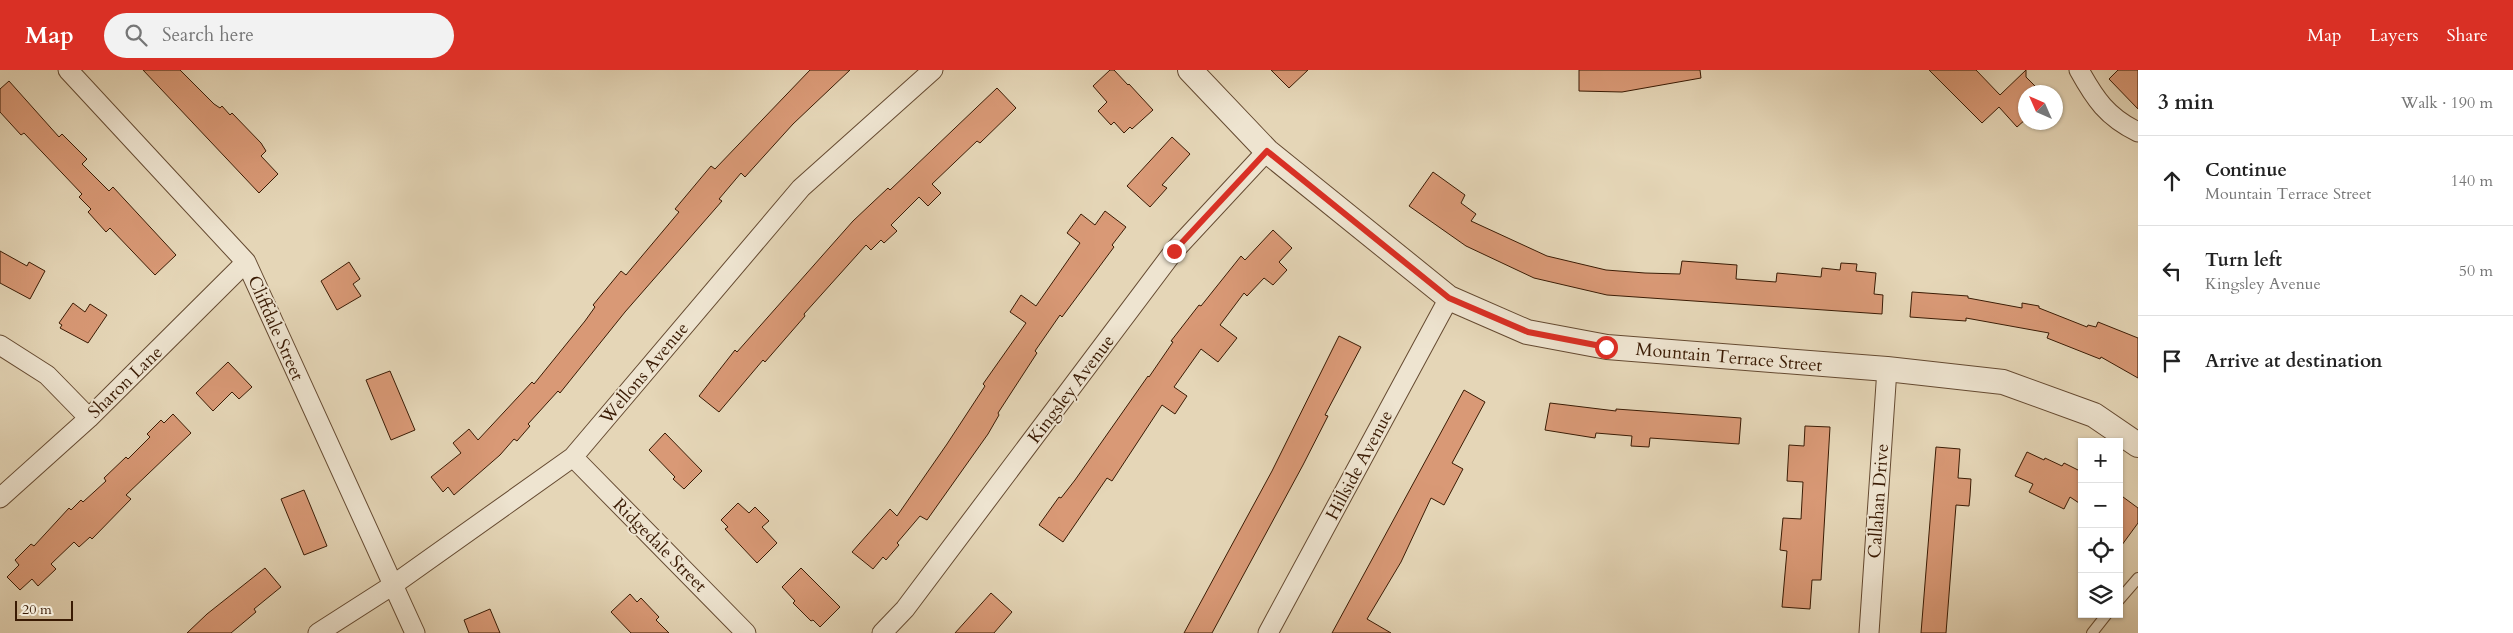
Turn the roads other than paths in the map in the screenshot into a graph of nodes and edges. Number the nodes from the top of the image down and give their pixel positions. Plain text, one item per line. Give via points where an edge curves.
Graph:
1 (68, 70) edge
2 (933, 70) edge
3 (1190, 70) edge
4 (2079, 70) edge
5 (2138, 132) edge
6 (1267, 151) junction
7 (246, 262) junction
8 (1449, 298) junction
9 (0, 345) edge
10 (1887, 370) junction
11 (89, 418) junction
12 (2138, 445) edge
13 (573, 457) junction
14 (0, 498) edge
15 (2138, 578) edge
16 (393, 585) junction
17 (2123, 595) edge
18 (2104, 618) edge
19 (318, 633) edge
20 (415, 633) edge
21 (746, 633) edge
22 (882, 633) edge
23 (1268, 633) edge
24 (1869, 633) edge
25 (2092, 633) edge

1 - 7 street, Cliffdale Street
2 - 13 street, Wellons Avenue via 800,188
3 - 6 street, Mountain Terrace Street
4 - 5 street via 2095,99 2123,124
6 - 8 street, Mountain Terrace Street
6 - 22 street, Kingsley Avenue via 1174,251 905,609
7 - 11 street, Sharon Lane
7 - 16 street, Cliffdale Street
8 - 10 street, Mountain Terrace Street via 1528,332 1606,347
8 - 23 street, Hillside Avenue
9 - 11 street via 46,375
10 - 12 street, Mountain Terrace Street via 2003,382 2094,415
10 - 24 street, Callahan Drive
11 - 14 street, Sharon Lane
13 - 16 street, Wellons Avenue
13 - 21 street, Ridgedale Street
15 - 17 lane
16 - 19 street, Wellons Avenue
16 - 20 street, Cliffdale Street
18 - 25 lane

